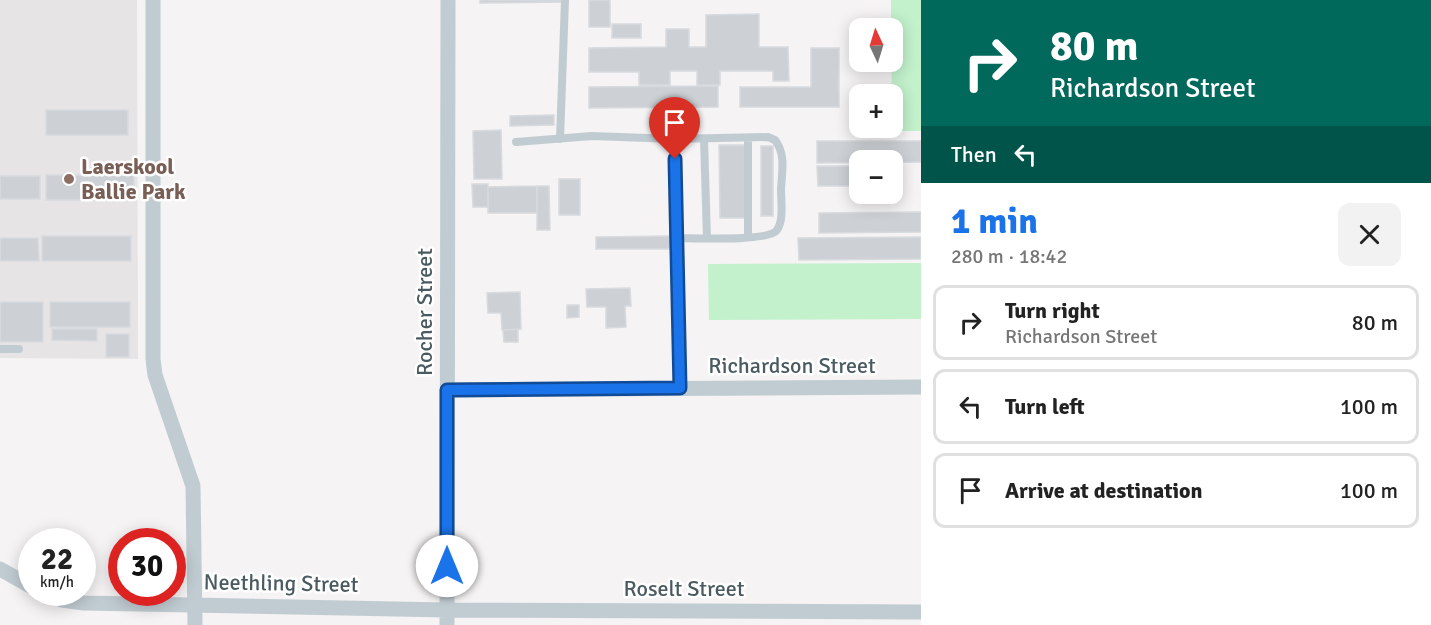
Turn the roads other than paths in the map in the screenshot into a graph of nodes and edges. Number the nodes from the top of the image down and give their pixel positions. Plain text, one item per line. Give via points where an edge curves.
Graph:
1 (153, 0) edge
2 (448, 0) edge
3 (565, 0) edge
4 (748, 138) junction
5 (560, 139) junction
6 (674, 139) junction
7 (704, 139) junction
8 (516, 142) dead end
9 (748, 237) junction
10 (676, 238) junction
11 (707, 238) junction
12 (0, 349) edge
13 (19, 349) dead end
14 (921, 387) edge
15 (680, 388) junction
16 (447, 390) junction
17 (0, 569) edge
18 (18, 579) edge
19 (96, 603) edge
20 (195, 604) junction
21 (921, 612) edge
22 (447, 617) edge
23 (195, 625) edge

1 - 20 street via 153,359 193,486
2 - 16 street, Rocher Street
3 - 5 lane
4 - 7 lane
4 - 9 lane
4 - 9 lane via 775,140 782,156 781,220 776,232
5 - 6 lane
5 - 8 lane
6 - 7 lane
6 - 10 lane
7 - 11 lane
9 - 11 lane
10 - 11 lane
10 - 15 lane
12 - 13 lane
14 - 15 street, Richardson Street
15 - 16 street, Richardson Street
16 - 22 street, Rocher Street
17 - 18 street
19 - 20 street, Neethling Street
20 - 22 street, Neethling Street
20 - 23 street
21 - 22 street, Roselt Street

